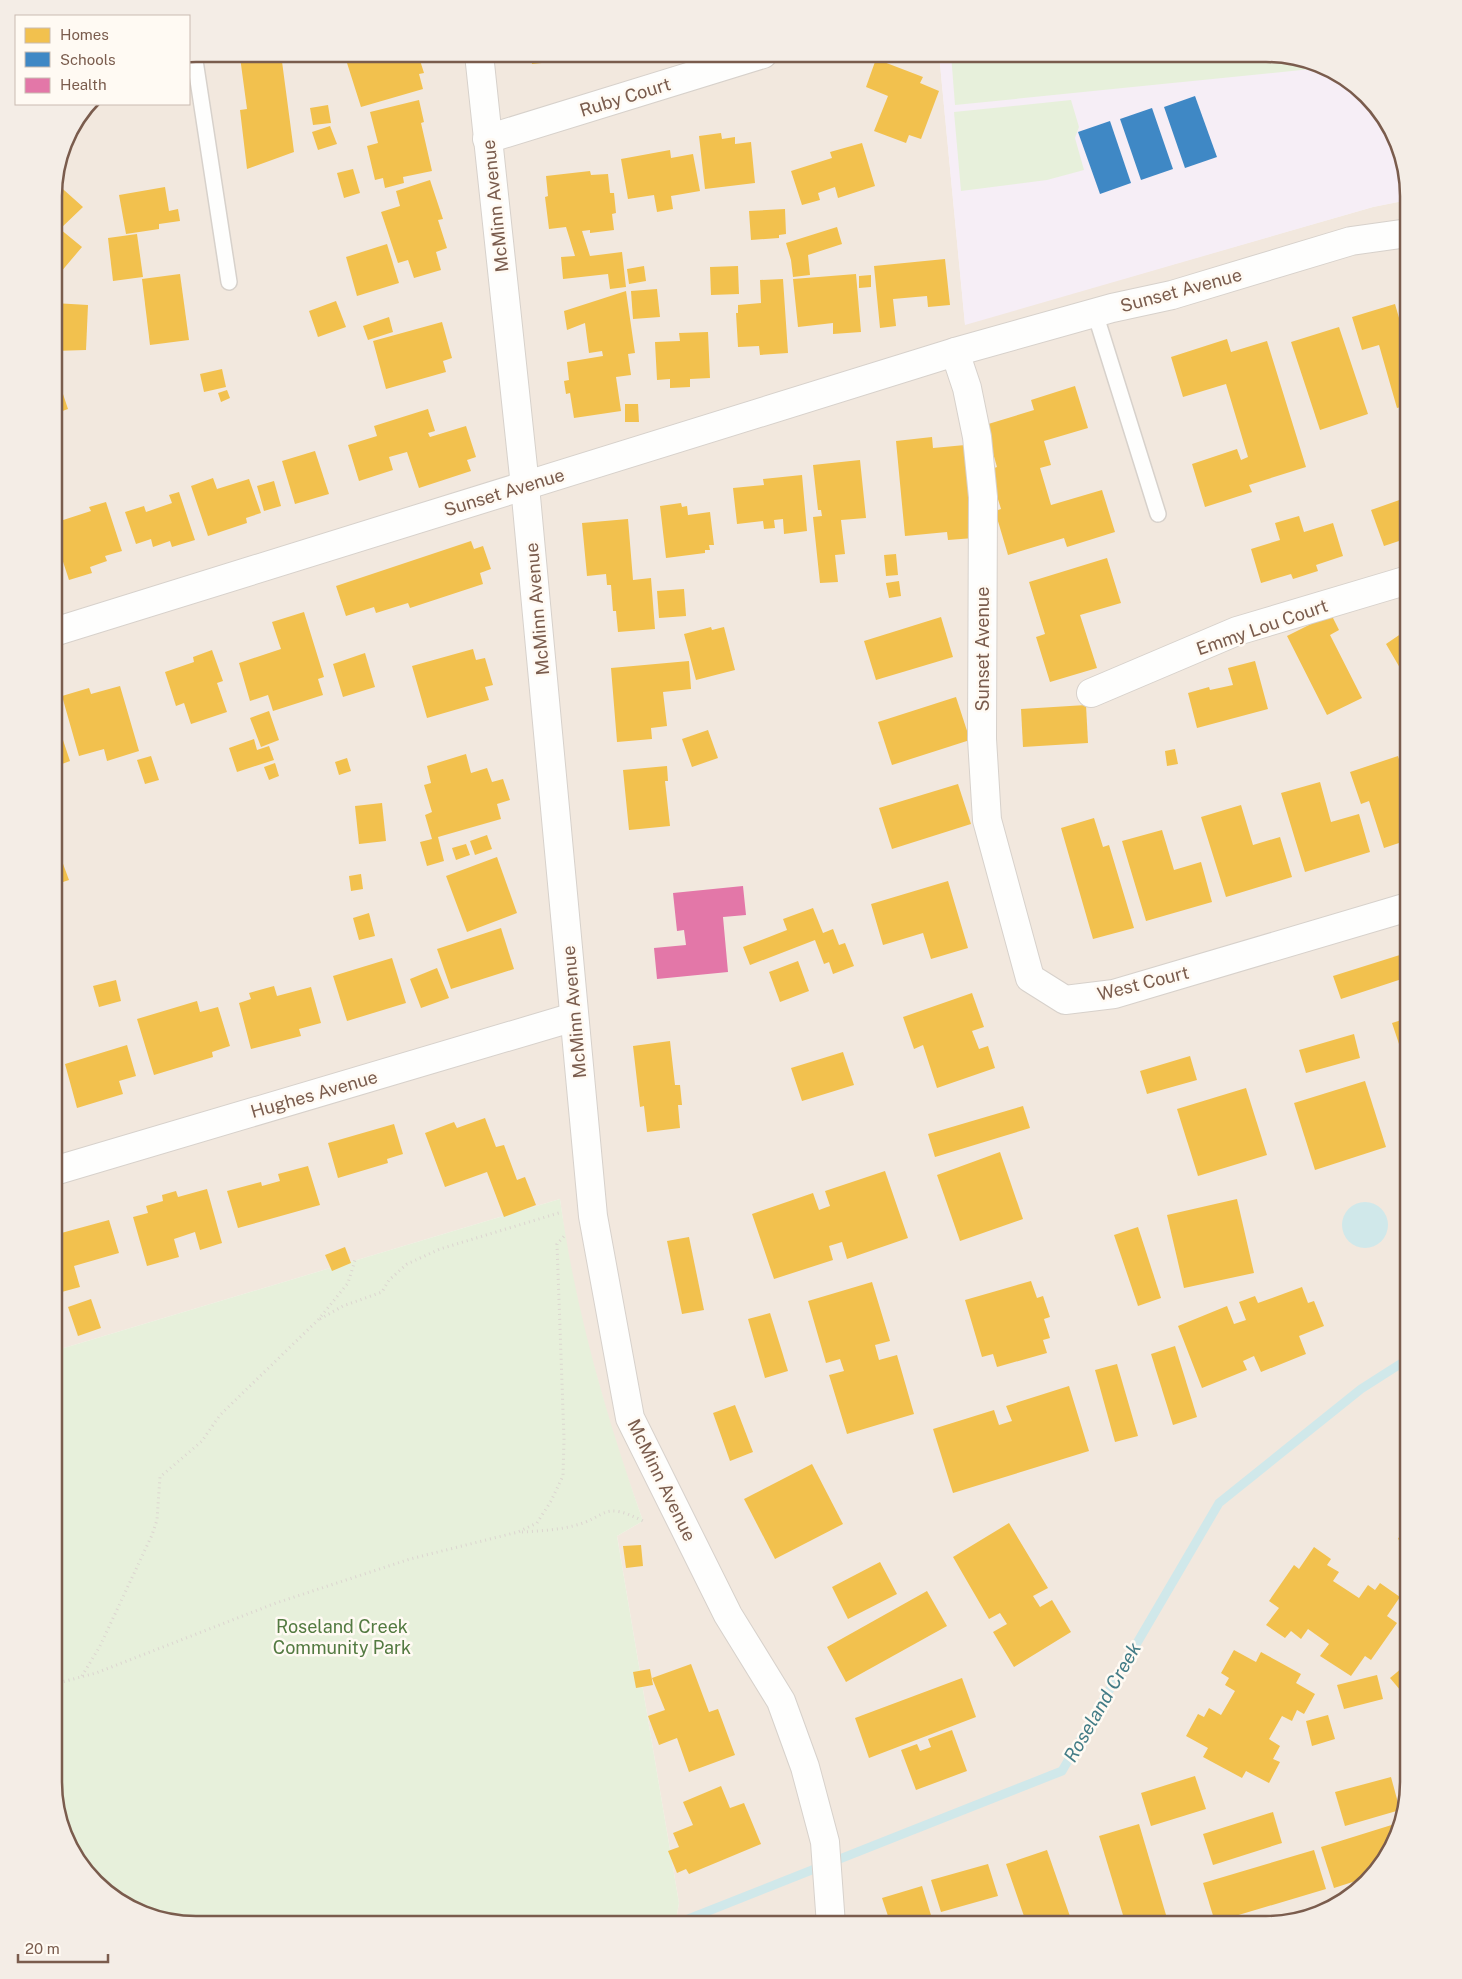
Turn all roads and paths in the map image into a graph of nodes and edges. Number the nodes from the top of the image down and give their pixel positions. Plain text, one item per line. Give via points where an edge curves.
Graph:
1 (195, 63) edge
2 (480, 63) edge
3 (734, 63) edge
4 (487, 139) junction
5 (1400, 234) edge
6 (229, 282) dead end
7 (1095, 313) junction
8 (955, 352) junction
9 (525, 486) junction
10 (1158, 514) dead end
11 (1400, 582) edge
12 (63, 629) edge
13 (1091, 693) dead end
14 (982, 739) joint
15 (1400, 909) edge
16 (574, 1017) junction
17 (62, 1169) edge
18 (562, 1212) dead end
19 (593, 1216) junction
20 (355, 1260) dead end
21 (318, 1320) junction
22 (643, 1521) dead end
23 (518, 1532) junction
24 (82, 1677) junction
25 (62, 1682) edge
26 (831, 1916) edge

1 - 6 lane
2 - 4 street, McMinn Avenue
3 - 4 street, Ruby Court
4 - 9 street, McMinn Avenue
5 - 7 street, Sunset Avenue via 1351,241 1172,295
7 - 8 street, Sunset Avenue
7 - 10 lane
8 - 9 street, Sunset Avenue
8 - 14 street, Sunset Avenue via 967,388 977,437 983,497
9 - 12 street, Sunset Avenue
9 - 16 street, McMinn Avenue
11 - 13 street, Emmy Lou Court via 1237,631
14 - 15 street, West Court via 987,820 1030,978 1065,1000 1114,994
16 - 17 street, Hughes Avenue
16 - 19 street, McMinn Avenue
18 - 21 path via 440,1249 407,1264 389,1280 382,1292 343,1306
19 - 23 path via 557,1244 564,1440 562,1476 552,1501 537,1523
19 - 26 street, McMinn Avenue via 630,1418 728,1615 781,1701 805,1767 825,1842
20 - 21 path via 348,1283
21 - 24 path via 220,1415 202,1441 160,1477 152,1536
22 - 23 path via 625,1512 609,1510 573,1526
23 - 24 path via 410,1559 276,1603
24 - 25 path

